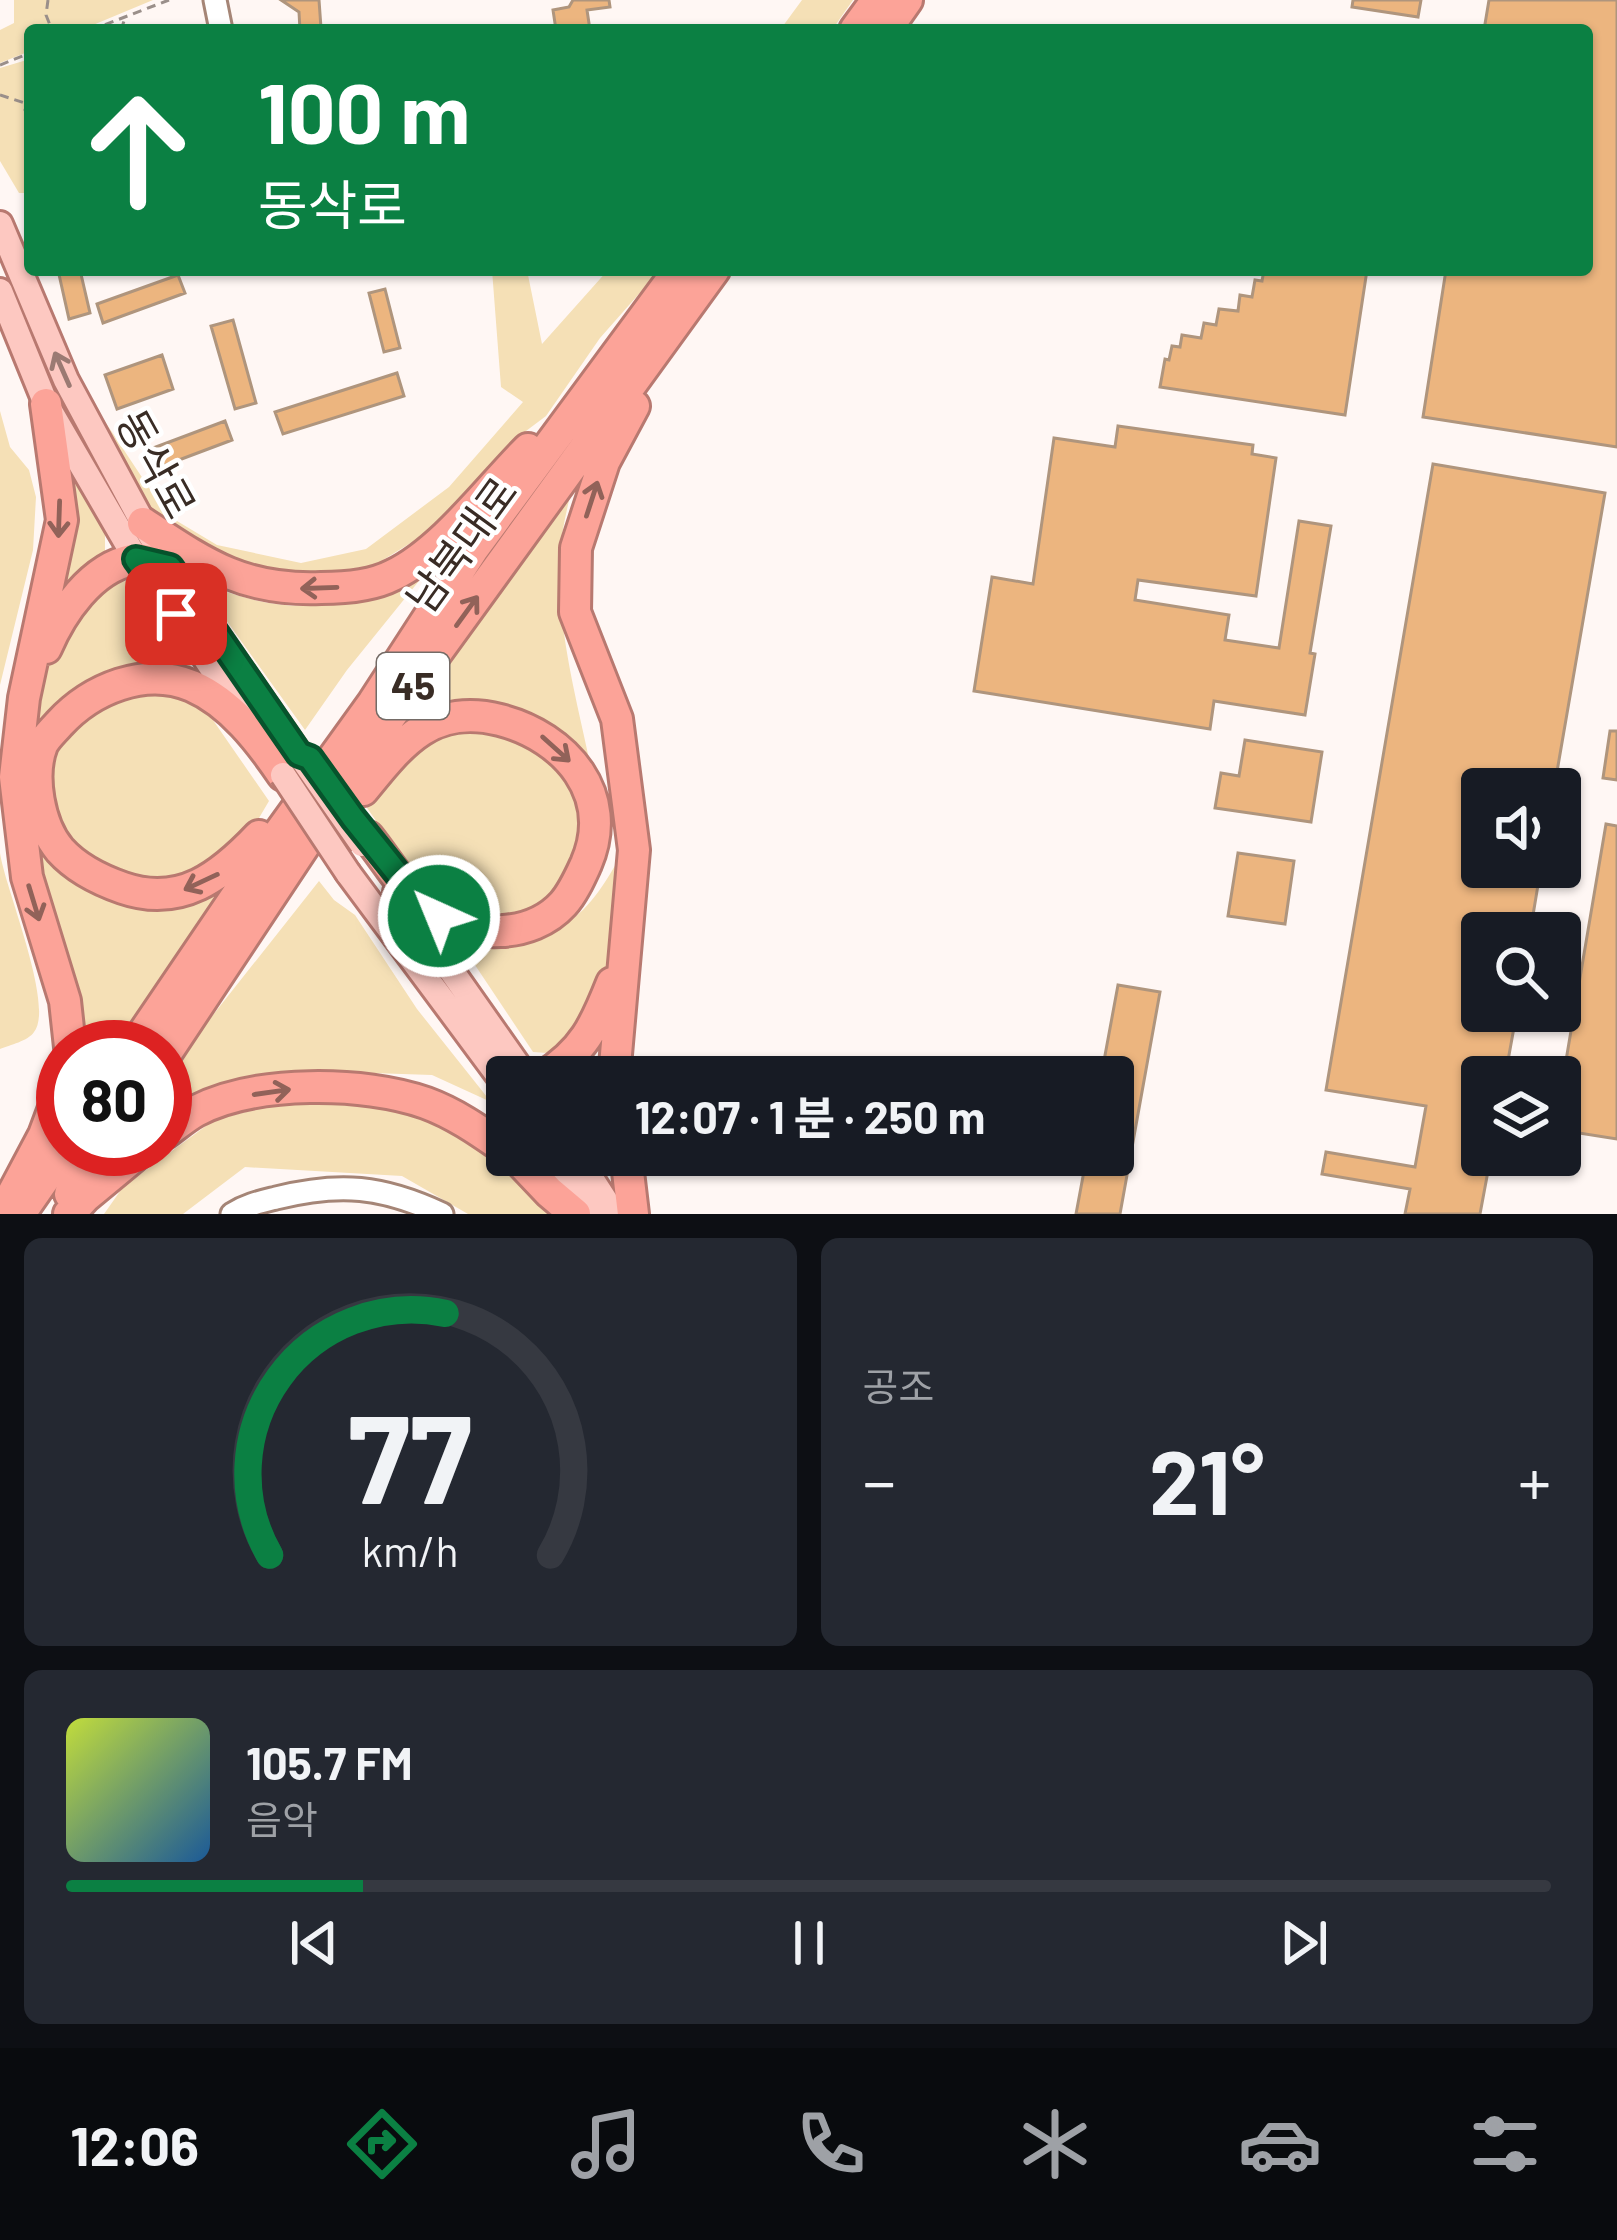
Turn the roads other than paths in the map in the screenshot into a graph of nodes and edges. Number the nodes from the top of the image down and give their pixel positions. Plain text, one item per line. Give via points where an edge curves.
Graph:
1 (878, 0) edge
2 (860, 24) edge
3 (0, 224) edge
4 (675, 276) edge
5 (710, 276) edge
6 (0, 291) edge
7 (674, 326) junction
8 (604, 373) junction
9 (46, 404) junction
10 (143, 524) junction
11 (136, 559) junction
12 (170, 567) junction
13 (413, 637) junction
14 (24, 698) junction
15 (291, 764) junction
16 (365, 841) junction
17 (248, 929) junction
18 (627, 940) junction
19 (67, 1020) edge
20 (152, 1020) edge
21 (188, 1020) edge
22 (512, 1056) edge
23 (571, 1056) edge
24 (616, 1056) edge
25 (486, 1059) edge
26 (192, 1114) edge
27 (486, 1136) edge
28 (36, 1150) edge
29 (46, 1176) edge
30 (83, 1176) edge
31 (110, 1176) edge
32 (532, 1176) edge
33 (566, 1176) edge
34 (590, 1176) edge
35 (628, 1176) edge
36 (2, 1214) edge
37 (20, 1214) edge
38 (56, 1214) edge
39 (69, 1214) edge
40 (232, 1214) edge
41 (442, 1214) edge
42 (575, 1214) edge
43 (591, 1214) edge
44 (614, 1214) edge
45 (633, 1214) edge

1 - 2 highway
10 -> 3 main road, 동삭로 via 66,380
4 - 8 highway, 남북대로 / 45
5 - 7 highway, 남북대로 / 45
6 - 9 main road, 동삭로
17 -> 7 highway, 남북대로 / 45
18 -> 7 highway via 632,829 617,719 575,612 576,548 604,462
8 -> 10 highway via 471,510 392,576 346,588 251,584
8 - 13 highway, 남북대로 / 45
9 - 11 main road, 동삭로
9 -> 14 highway via 62,520
10 - 12 main road, 동삭로
11 - 12 highway
11 - 14 highway via 106,570 69,605
11 - 15 main road, 동삭로
12 - 15 main road, 동삭로
13 -> 15 highway via 260,834 230,867 190,890 149,894 87,874 58,849 37,792 44,741 76,705 110,686 156,679 189,684 215,700
13 - 20 highway, 남북대로 / 45
14 -> 19 highway via 15,777 26,877
15 - 16 main road, 동삭로, bridge
15 - 25 main road, 동삭로, bridge via 348,873
17 -> 16 highway via 395,749 423,728 461,717 527,728 575,766 596,821 594,847 562,906 495,932 439,916
16 - 22 main road, 동삭로
17 - 21 highway, 남북대로 / 45
18 - 23 highway via 596,1024
18 - 24 highway
26 -> 27 highway via 239,1096 309,1086 368,1090 425,1102
28 - 36 highway
29 - 37 highway
30 - 38 highway
31 - 39 highway
32 - 42 highway
33 - 43 main road
34 - 44 main road
35 - 45 highway
40 - 41 street via 317,1187 384,1192

